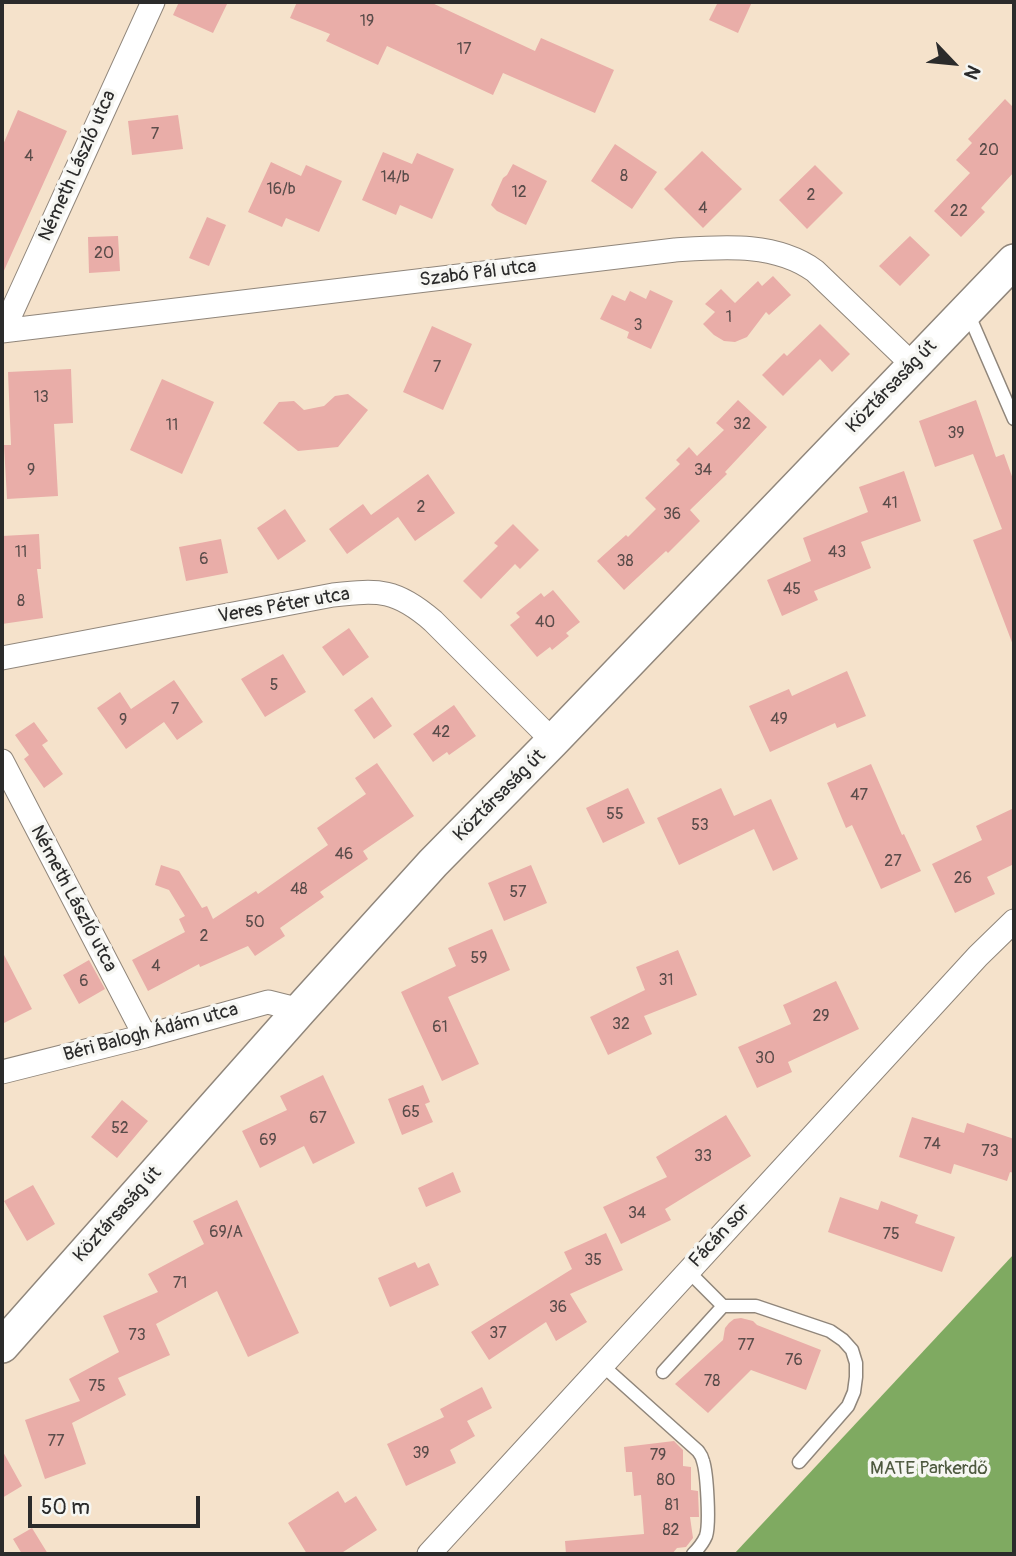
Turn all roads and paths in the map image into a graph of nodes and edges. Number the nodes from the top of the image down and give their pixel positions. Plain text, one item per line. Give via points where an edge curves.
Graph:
1 (153, 2) edge
2 (1014, 261) edge
3 (966, 310) junction
4 (2, 331) edge
5 (913, 365) junction
6 (1014, 419) edge
7 (2, 658) edge
8 (553, 741) junction
9 (2, 761) edge
10 (1014, 921) edge
11 (300, 1010) junction
12 (145, 1036) junction
13 (2, 1072) edge
14 (688, 1271) junction
15 (723, 1306) junction
16 (2, 1346) edge
17 (602, 1365) junction
18 (663, 1372) dead end
19 (799, 1462) dead end
20 (436, 1552) edge
21 (692, 1554) edge

1 - 4 street, Németh László utca
2 - 3 main road, Köztársaság út
3 - 5 main road, Köztársaság út
3 - 6 lane
4 - 5 street, Szabó Pál utca via 722,247 788,256 805,264
5 - 8 main road, Köztársaság út
7 - 8 street, Veres Péter utca via 333,595 385,593 409,602 433,621
8 - 11 main road, Köztársaság út via 433,863
9 - 12 street, Németh László utca
10 - 14 street, Fácán sor
11 - 12 street, Béri Balogh Ádám utca via 268,1002
11 - 16 main road, Köztársaság út
12 - 13 street, Béri Balogh Ádám utca
14 - 15 lane
14 - 17 street, Fácán sor
15 - 18 lane
15 - 19 lane via 756,1306 830,1331 852,1350 856,1377 848,1406
17 - 20 street, Fácán sor
17 - 21 lane via 703,1458 708,1524 706,1536

